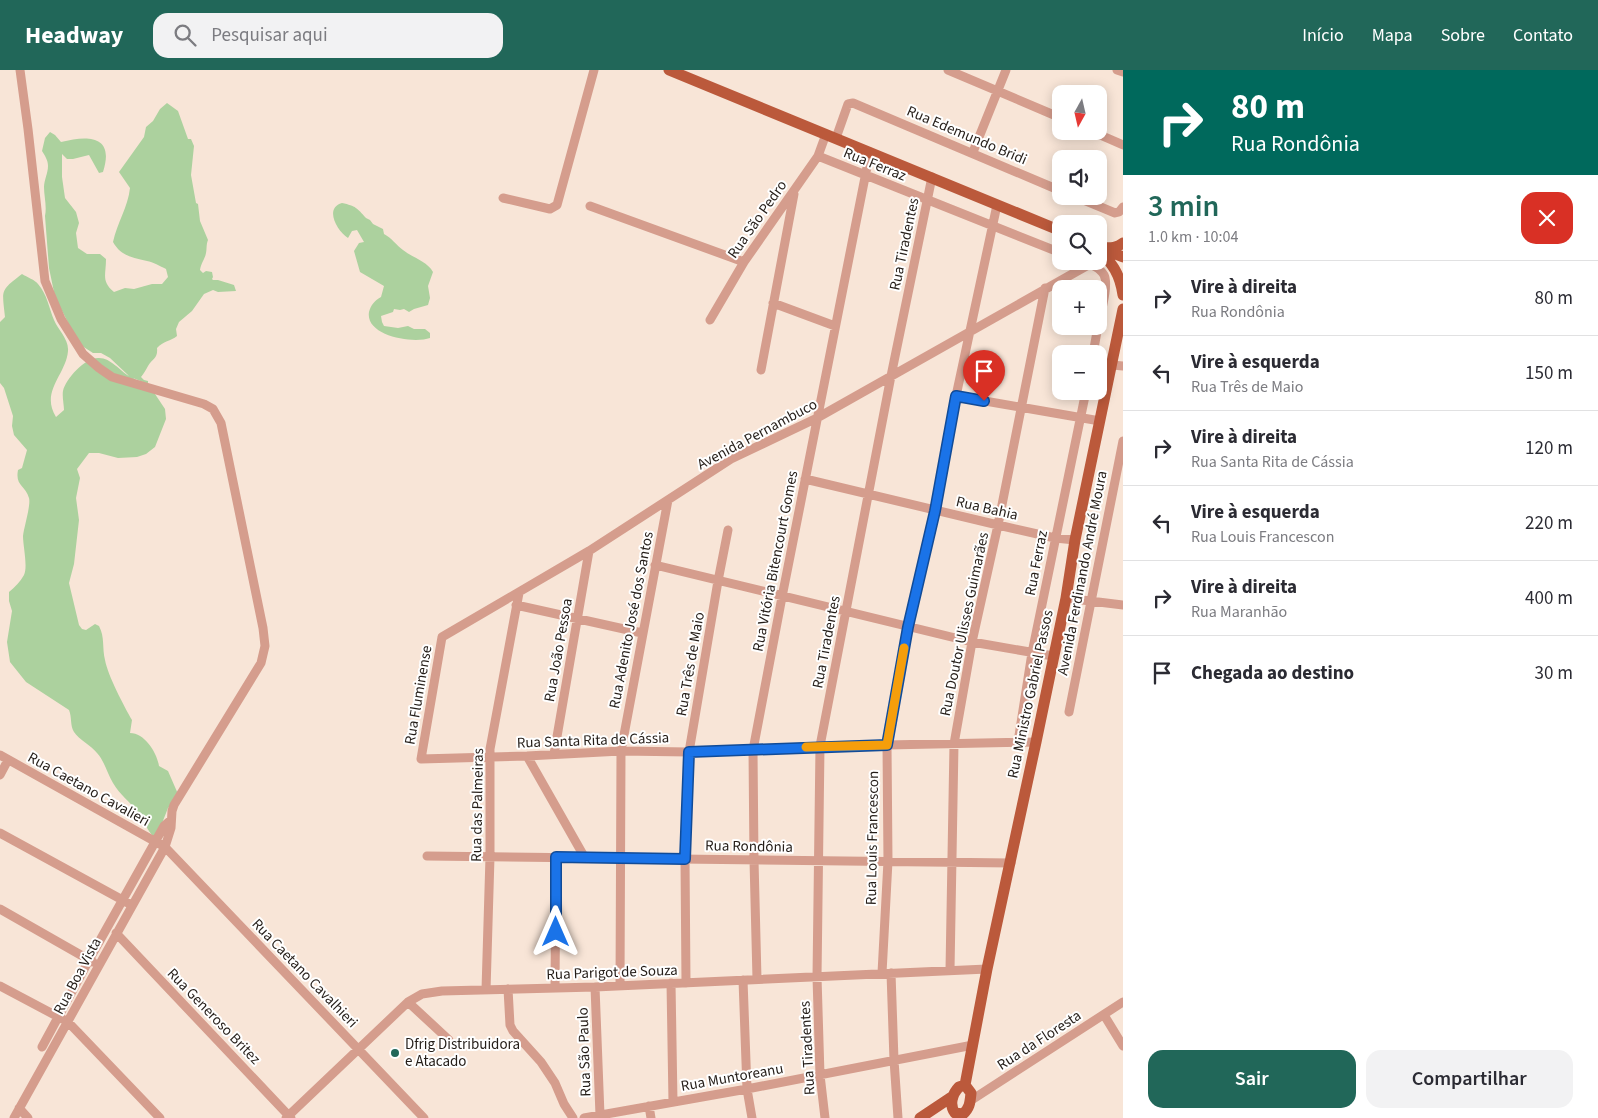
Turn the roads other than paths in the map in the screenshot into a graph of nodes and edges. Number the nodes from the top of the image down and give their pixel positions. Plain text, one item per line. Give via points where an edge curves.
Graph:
1 (20, 70) edge
2 (594, 70) edge
3 (669, 70) edge
4 (948, 70) edge
5 (1006, 70) edge
6 (1117, 70) edge
7 (1123, 72) edge
8 (998, 91) junction
9 (862, 105) joint
10 (1052, 114) edge
11 (831, 136) junction
12 (1108, 138) edge
13 (1123, 145) edge
14 (870, 152) junction
15 (973, 152) junction
16 (818, 156) junction
17 (867, 175) junction
18 (932, 177) junction
19 (1052, 187) edge
20 (794, 191) junction
21 (503, 198) dead end
22 (927, 199) junction
23 (997, 205) junction
24 (1096, 205) edge
25 (590, 206) dead end
26 (1123, 206) edge
27 (992, 226) junction
28 (1052, 227) edge
29 (1123, 243) edge
30 (1107, 248) edge
31 (1052, 249) edge
32 (1107, 251) edge
33 (1123, 257) edge
34 (1107, 258) edge
35 (744, 262) junction
36 (1074, 270) edge
37 (1098, 270) edge
38 (1106, 280) edge
39 (1044, 288) junction
40 (1123, 295) edge
41 (773, 303) junction
42 (1123, 309) edge
43 (710, 320) dead end
44 (836, 326) junction
45 (970, 332) junction
46 (1117, 365) edge
47 (761, 370) dead end
48 (891, 376) junction
49 (956, 396) junction
50 (1084, 400) edge
51 (1021, 407) junction
52 (818, 418) junction
53 (1081, 418) junction
54 (1100, 421) junction
55 (1123, 441) edge
56 (805, 480) junction
57 (868, 496) junction
58 (668, 500) junction
59 (935, 511) junction
60 (998, 526) junction
61 (728, 530) dead end
62 (1055, 538) junction
63 (1075, 540) junction
64 (589, 551) junction
65 (654, 565) junction
66 (718, 581) junction
67 (519, 593) junction
68 (782, 597) junction
69 (1066, 598) junction
70 (1091, 601) junction
71 (516, 605) junction
72 (1123, 605) edge
73 (845, 612) junction
74 (577, 619) junction
75 (908, 627) junction
76 (642, 633) junction
77 (442, 637) joint
78 (972, 642) junction
79 (1032, 653) junction
80 (1054, 656) junction
81 (1068, 712) dead end
82 (1018, 742) junction
83 (1036, 742) junction
84 (954, 744) junction
85 (887, 745) junction
86 (820, 746) junction
87 (753, 750) junction
88 (621, 751) junction
89 (689, 752) junction
90 (554, 754) junction
91 (527, 756) junction
92 (4, 757) edge
93 (491, 757) junction
94 (420, 759) joint
95 (0, 775) edge
96 (171, 820) junction
97 (0, 833) edge
98 (156, 842) junction
99 (165, 847) junction
100 (427, 856) dead end
101 (490, 857) junction
102 (556, 857) junction
103 (585, 858) junction
104 (621, 858) junction
105 (685, 859) junction
106 (754, 860) junction
107 (819, 860) junction
108 (888, 861) junction
109 (952, 862) junction
110 (1011, 863) junction
111 (123, 901) junction
112 (133, 906) junction
113 (0, 909) edge
114 (116, 933) junction
115 (89, 960) junction
116 (98, 965) junction
117 (987, 969) junction
118 (950, 970) junction
119 (887, 973) junction
120 (817, 977) junction
121 (757, 979) junction
122 (743, 980) junction
123 (671, 983) junction
124 (686, 983) junction
125 (0, 986) edge
126 (620, 986) junction
127 (555, 987) junction
128 (595, 987) junction
129 (508, 989) junction
130 (486, 990) junction
131 (408, 1002) junction
132 (1123, 1002) edge
133 (1104, 1015) junction
134 (58, 1018) junction
135 (68, 1022) junction
136 (449, 1040) dead end
137 (973, 1045) junction
138 (1123, 1046) edge
139 (42, 1047) dead end
140 (360, 1050) junction
141 (894, 1060) junction
142 (820, 1075) junction
143 (965, 1085) junction
144 (747, 1089) junction
145 (954, 1096) junction
146 (970, 1101) junction
147 (673, 1102) junction
148 (649, 1106) junction
149 (19, 1108) junction
150 (600, 1115) junction
151 (955, 1116) edge
152 (289, 1117) edge
153 (14, 1118) edge
154 (28, 1118) edge
155 (160, 1118) edge
156 (424, 1118) edge
157 (573, 1118) edge
158 (584, 1118) edge
159 (652, 1118) edge
160 (752, 1118) edge
161 (825, 1118) edge
162 (898, 1118) edge
163 (920, 1118) edge

1 - 96 street via 45,281 69,334 82,354 112,376 213,409 221,423 228,453 263,628 264,654 174,805
2 - 21 street via 557,205 550,209
3 - 11 main road
4 - 8 street
5 - 8 street
6 - 7 street
8 - 10 street
8 - 15 street
9 - 11 street, Rua São Pedro via 848,104
9 - 15 street, Rua Edemundo Bridi
11 - 14 main road
11 - 16 street, Rua São Pedro
12 - 13 street
14 - 17 street, Rua Vitória Bitencourt Gomes
14 - 18 main road
15 - 19 street, Rua Edemundo Bridi
16 - 17 street, Rua Ferraz
16 - 20 street, Rua São Pedro
17 - 22 street, Rua Ferraz
17 - 44 street, Rua Vitória Bitencourt Gomes
18 - 22 street, Rua Tiradentes
18 - 23 main road
20 - 35 street, Rua São Pedro
20 - 41 street
22 - 27 street, Rua Ferraz
22 - 48 street, Rua Tiradentes
23 - 27 street, Rua Louis Francescon
23 - 28 main road
24 - 26 street via 1115,213
25 - 35 street
27 - 31 street, Rua Ferraz
27 - 45 street, Rua Louis Francescon
29 - 30 main road
32 - 33 main road
34 - 40 main road via 1118,275
35 - 43 street, Rua São Pedro
36 - 39 street, Avenida Pernambuco
37 - 38 street
39 - 45 street, Avenida Pernambuco
39 - 51 street, Rua Doutor Ulisses Guimarães
41 - 44 street
41 - 47 street
42 - 46 main road, Rua Ministro Gabriel Passos
44 - 52 street, Rua Vitória Bitencourt Gomes
45 - 48 street, Avenida Pernambuco
45 - 49 street, Rua Louis Francescon
46 - 54 main road, Rua Ministro Gabriel Passos
48 - 52 street, Avenida Pernambuco
48 - 57 street, Rua Tiradentes
49 - 51 street
49 - 59 street, Rua Louis Francescon
50 - 53 street, Rua Ferraz
51 - 53 street
51 - 60 street, Rua Doutor Ulisses Guimarães
52 - 56 street, Rua Vitória Bitencourt Gomes
52 - 58 street, Avenida Pernambuco via 731,460
53 - 54 street
53 - 62 street, Rua Ferraz
54 - 63 main road, Rua Ministro Gabriel Passos
55 - 70 street, Avenida Ferdinando André Moura
56 - 57 street, Rua Bahia
56 - 68 street, Rua Vitória Bitencourt Gomes
57 - 59 street, Rua Bahia
57 - 73 street, Rua Tiradentes
58 - 64 street, Avenida Pernambuco
58 - 65 street, Rua Adenito José dos Santos
59 - 60 street, Rua Bahia
59 - 75 street, Rua Louis Francescon
60 - 62 street, Rua Bahia
60 - 78 street, Rua Doutor Ulisses Guimarães
61 - 66 street, Rua Três de Maio
62 - 63 street, Rua Bahia
62 - 79 street, Rua Ferraz
63 - 69 main road, Rua Ministro Gabriel Passos
64 - 67 street, Avenida Pernambuco
64 - 74 street, Rua João Pessoa
65 - 66 street
65 - 76 street, Rua Adenito José dos Santos
66 - 68 street
66 - 89 street, Rua Três de Maio
67 - 71 street, Rua das Palmeiras
67 - 77 street, Avenida Pernambuco
68 - 73 street
68 - 87 street, Rua Vitória Bitencourt Gomes
69 - 70 street
69 - 80 main road, Rua Ministro Gabriel Passos
70 - 72 street
70 - 81 street, Avenida Ferdinando André Moura
71 - 74 street
71 - 93 street, Rua das Palmeiras
73 - 75 street
73 - 86 street, Rua Tiradentes
74 - 76 street
74 - 90 street, Rua João Pessoa
75 - 78 street
75 - 85 street, Rua Louis Francescon
76 - 88 street, Rua Adenito José dos Santos
77 - 94 street, Rua Fluminense
78 - 79 street
78 - 84 street, Rua Doutor Ulisses Guimarães
79 - 80 street
79 - 82 street, Rua Ferraz
80 - 83 main road, Rua Ministro Gabriel Passos
82 - 83 street, Rua Santa Rita de Cássia
82 - 84 street, Rua Santa Rita de Cássia
83 - 110 main road, Rua Ministro Gabriel Passos
84 - 85 street, Rua Santa Rita de Cássia
84 - 109 street, Rua Doutor Ulisses Guimarães
85 - 86 street, Rua Santa Rita de Cássia
85 - 108 street, Rua Louis Francescon
86 - 87 street, Rua Santa Rita de Cássia
86 - 107 street, Rua Tiradentes
87 - 89 street, Rua Santa Rita de Cássia
87 - 106 street, Rua Vitória Bitencourt Gomes
88 - 89 street, Rua Santa Rita de Cássia
88 - 90 street, Rua Santa Rita de Cássia
88 - 104 street, Rua Adenito José dos Santos
89 - 105 street, Rua Três de Maio
90 - 91 street, Rua Santa Rita de Cássia
91 - 93 street, Rua Santa Rita de Cássia
91 - 103 street
92 - 95 street
92 - 98 street, Rua Caetano Cavalieri
93 - 94 street, Rua Santa Rita de Cássia
93 - 101 street, Rua das Palmeiras
96 - 98 street, Rua Boa Vista
96 - 99 street, Rua Boa Vista
97 - 111 street
98 - 99 street, Rua Caetano Cavalieri
98 - 111 street, Rua Boa Vista
99 - 112 street, Rua Boa Vista
99 - 140 street, Rua Caetano Cavalhieri
100 - 101 street, Rua Rondônia
101 - 102 street, Rua Rondônia
101 - 130 street, Rua das Palmeiras
102 - 103 street, Rua Rondônia
102 - 127 street
103 - 104 street, Rua Rondônia
104 - 105 street, Rua Rondônia
104 - 126 street, Rua Adenito José dos Santos
105 - 106 street, Rua Rondônia
105 - 124 street, Rua Três de Maio
106 - 107 street, Rua Rondônia
106 - 121 street, Rua Vitória Bitencourt Gomes
107 - 108 street, Rua Rondônia
107 - 120 street, Rua Tiradentes
108 - 109 street, Rua Rondônia
108 - 119 street, Rua Louis Francescon
109 - 110 street, Rua Rondônia
109 - 118 street, Rua Doutor Ulisses Guimarães
110 - 117 main road, Rua Ministro Gabriel Passos
111 - 112 street
111 - 115 street, Rua Boa Vista
112 - 114 street, Rua Boa Vista
113 - 115 street
114 - 116 street, Rua Boa Vista
114 - 152 street, Rua Generoso Britez
115 - 116 street
115 - 134 street, Rua Boa Vista
116 - 135 street, Rua Boa Vista
117 - 118 street, Rua Parigot de Souza
117 - 137 main road, Rua Ministro Gabriel Passos
118 - 119 street, Rua Parigot de Souza
119 - 120 street, Rua Parigot de Souza
119 - 141 street, Rua Louis Francescon
120 - 121 street, Rua Parigot de Souza
120 - 142 street, Rua Tiradentes
121 - 122 street, Rua Parigot de Souza
122 - 124 street, Rua Parigot de Souza
122 - 144 street
123 - 124 street, Rua Parigot de Souza
123 - 126 street, Rua Parigot de Souza
123 - 147 street
125 - 134 street
126 - 128 street, Rua Parigot de Souza
127 - 128 street, Rua Parigot de Souza
127 - 129 street, Rua Parigot de Souza
128 - 150 street, Rua São Paulo
129 - 130 street, Rua Parigot de Souza
129 - 157 street via 513,1031 546,1069
130 - 131 street, Rua Parigot de Souza via 422,994
131 - 136 street
131 - 140 street, Rua Parigot de Souza
132 - 133 street, Rua da Floresta
133 - 138 street
133 - 146 street, Rua da Floresta
134 - 135 street
134 - 139 street, Rua Boa Vista
135 - 149 street, Rua Boa Vista
135 - 155 street
137 - 141 street, Rua Muntoreanu
137 - 143 main road, Rua Ministro Gabriel Passos
140 - 152 street, Rua Parigot de Souza
140 - 156 street, Rua Caetano Cavalhieri
141 - 142 street, Rua Muntoreanu
141 - 162 street, Rua Louis Francescon
142 - 144 street, Rua Muntoreanu
142 - 161 street, Rua Tiradentes
143 - 145 main road via 959,1087
143 - 146 main road, Rua Ministro Gabriel Passos via 971,1093
144 - 147 street, Rua Muntoreanu
144 - 160 street
145 - 151 main road
145 - 163 main road
146 - 151 main road via 967,1110
147 - 148 street, Rua Muntoreanu
148 - 150 street, Rua Muntoreanu
148 - 159 street
149 - 153 street, Rua Boa Vista
149 - 154 street
150 - 158 street, Rua Muntoreanu

